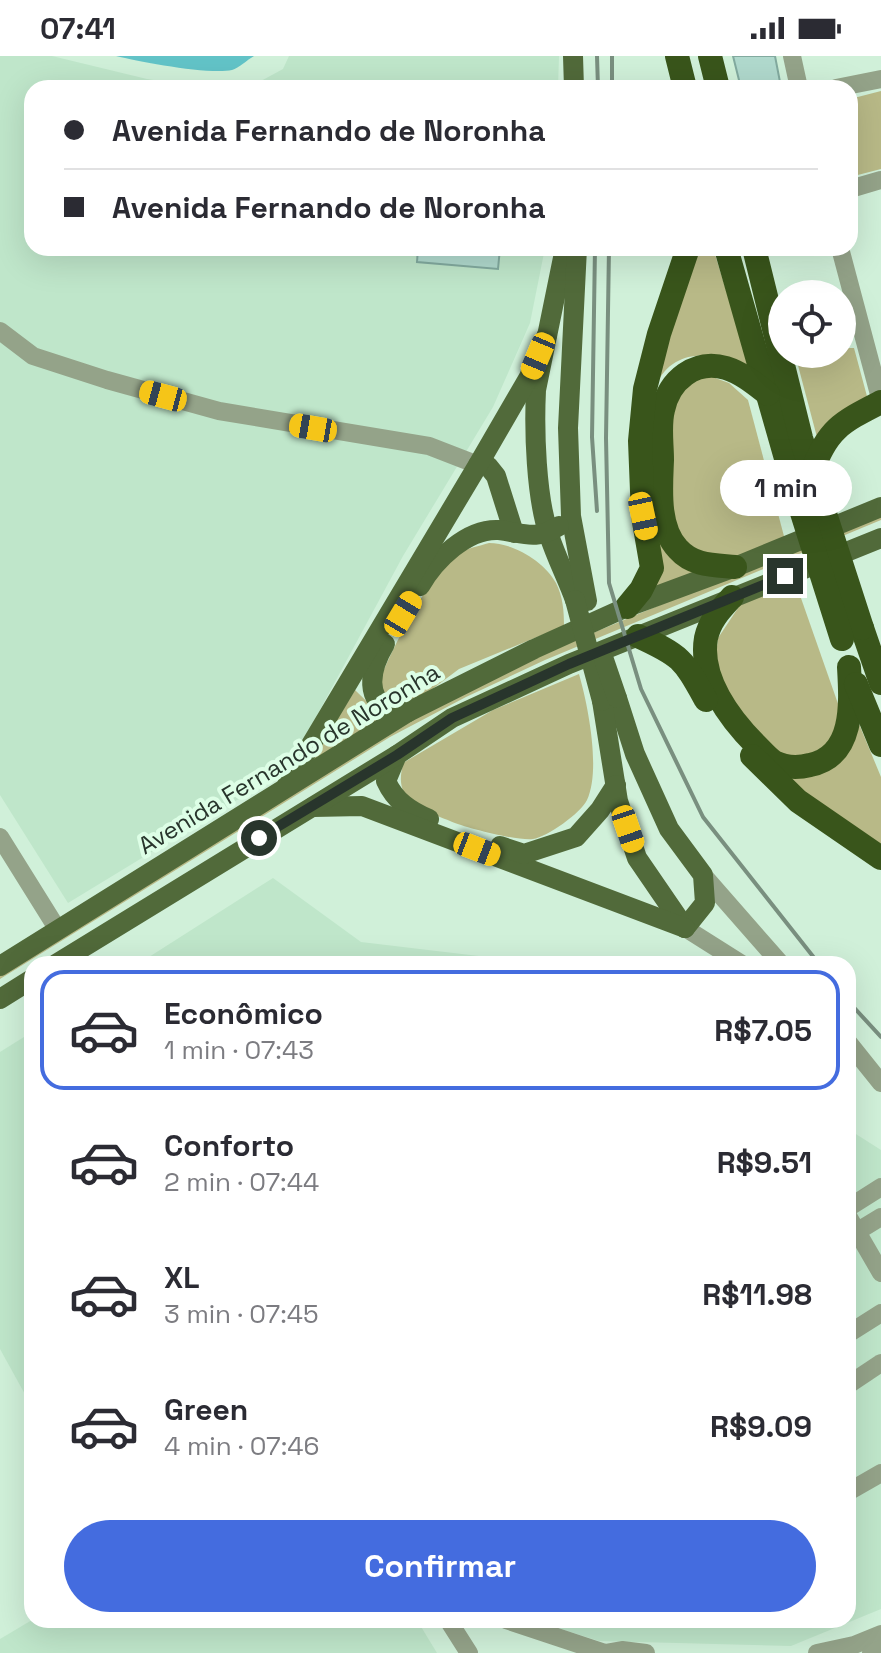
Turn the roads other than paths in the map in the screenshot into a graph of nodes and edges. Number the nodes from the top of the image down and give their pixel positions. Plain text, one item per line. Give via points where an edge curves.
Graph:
1 (573, 56) edge
2 (677, 56) edge
3 (710, 56) edge
4 (792, 56) edge
5 (881, 79) edge
6 (574, 80) edge
7 (683, 80) edge
8 (716, 80) edge
9 (797, 80) edge
10 (858, 84) edge
11 (881, 180) edge
12 (858, 187) edge
13 (563, 256) edge
14 (577, 256) edge
15 (685, 256) edge
16 (728, 256) edge
17 (757, 256) edge
18 (842, 256) edge
19 (0, 331) edge
20 (547, 335) junction
21 (768, 394) junction
22 (881, 402) edge
23 (535, 411) junction
24 (505, 418) junction
25 (568, 428) junction
26 (478, 465) junction
27 (809, 487) junction
28 (881, 507) edge
29 (571, 516) junction
30 (548, 533) junction
31 (519, 535) junction
32 (881, 538) edge
33 (735, 567) junction
34 (566, 574) junction
35 (732, 597) junction
36 (581, 600) junction
37 (627, 607) junction
38 (852, 634) junction
39 (638, 636) junction
40 (849, 667) junction
41 (881, 683) edge
42 (609, 700) junction
43 (408, 712) junction
44 (881, 745) edge
45 (397, 755) junction
46 (283, 791) junction
47 (611, 798) junction
48 (309, 807) junction
49 (669, 829) junction
50 (0, 837) edge
51 (881, 858) edge
52 (703, 875) junction
53 (685, 928) junction
54 (58, 930) junction
55 (69, 956) edge
56 (729, 956) edge
57 (774, 956) edge
58 (0, 966) edge
59 (24, 984) edge
60 (0, 999) edge
61 (856, 1052) edge
62 (881, 1083) edge
63 (881, 1187) edge
64 (856, 1203) edge
65 (881, 1217) edge
66 (856, 1223) edge
67 (856, 1229) edge
68 (881, 1273) edge
69 (881, 1313) edge
70 (856, 1329) edge
71 (881, 1363) edge
72 (856, 1380) edge
73 (881, 1473) edge
74 (856, 1487) edge
75 (453, 1628) edge
76 (530, 1628) edge
77 (881, 1634) edge
78 (881, 1649) edge
79 (643, 1652) edge
80 (469, 1653) edge
81 (605, 1653) edge
82 (666, 1653) edge
83 (817, 1653) edge
84 (871, 1653) edge

1 - 6 main road
2 - 7 highway
3 - 8 highway
4 - 9 street
5 - 10 street
11 - 12 street
13 - 20 main road
14 - 25 main road
15 - 37 highway via 645,389 640,456 652,568
16 - 21 highway
17 - 27 highway
18 - 22 street
19 - 26 street via 33,356 121,384 219,411 429,446
20 - 23 main road
20 - 24 main road
21 - 27 highway
21 - 33 highway via 741,374 709,366 685,373 670,389 662,412 661,503 668,534 678,550 699,564
22 - 27 highway via 843,422 821,445
23 - 24 main road
23 - 25 main road
23 - 30 main road
24 - 26 main road
25 - 29 main road
26 - 31 main road via 488,466 496,476
26 - 46 main road
27 - 38 highway, bridge
28 - 33 main road, Avenida Fernando de Noronha
29 - 30 main road
29 - 36 main road
30 - 31 main road
30 - 34 main road
31 - 34 main road
31 - 43 main road via 487,530 455,546 431,568 376,660 372,683 374,697 388,711
32 - 35 main road, Avenida Fernando de Noronha
33 - 37 main road, Avenida Fernando de Noronha
34 - 36 main road
35 - 39 main road, Avenida Fernando de Noronha
35 - 40 highway via 712,619 706,640 708,669 719,698 772,761 797,768 818,763 839,745 851,709
36 - 42 main road, bridge
37 - 43 main road, Avenida Fernando de Noronha
38 - 40 highway
38 - 41 highway
39 - 45 main road, Avenida Fernando de Noronha via 452,718
39 - 51 highway via 688,666 705,700 765,771 798,801
40 - 44 highway
42 - 47 main road
42 - 49 main road
43 - 46 main road, Avenida Fernando de Noronha
45 - 47 main road via 386,781 412,812 524,854 576,837
45 - 48 main road, Avenida Fernando de Noronha
46 - 54 main road, Avenida Fernando de Noronha
47 - 49 main road via 646,803
47 - 53 main road via 637,858
48 - 53 main road via 362,806
48 - 55 main road, Avenida Fernando de Noronha
49 - 52 main road
50 - 54 street
52 - 53 main road via 705,903
52 - 57 street
53 - 56 street
54 - 58 main road, Avenida Fernando de Noronha
59 - 60 main road
61 - 62 street
63 - 64 street
65 - 66 street
67 - 68 street
69 - 70 street
71 - 72 street
73 - 74 street
75 - 80 street
76 - 81 street
77 - 83 street
78 - 84 street
79 - 81 street
79 - 82 street

